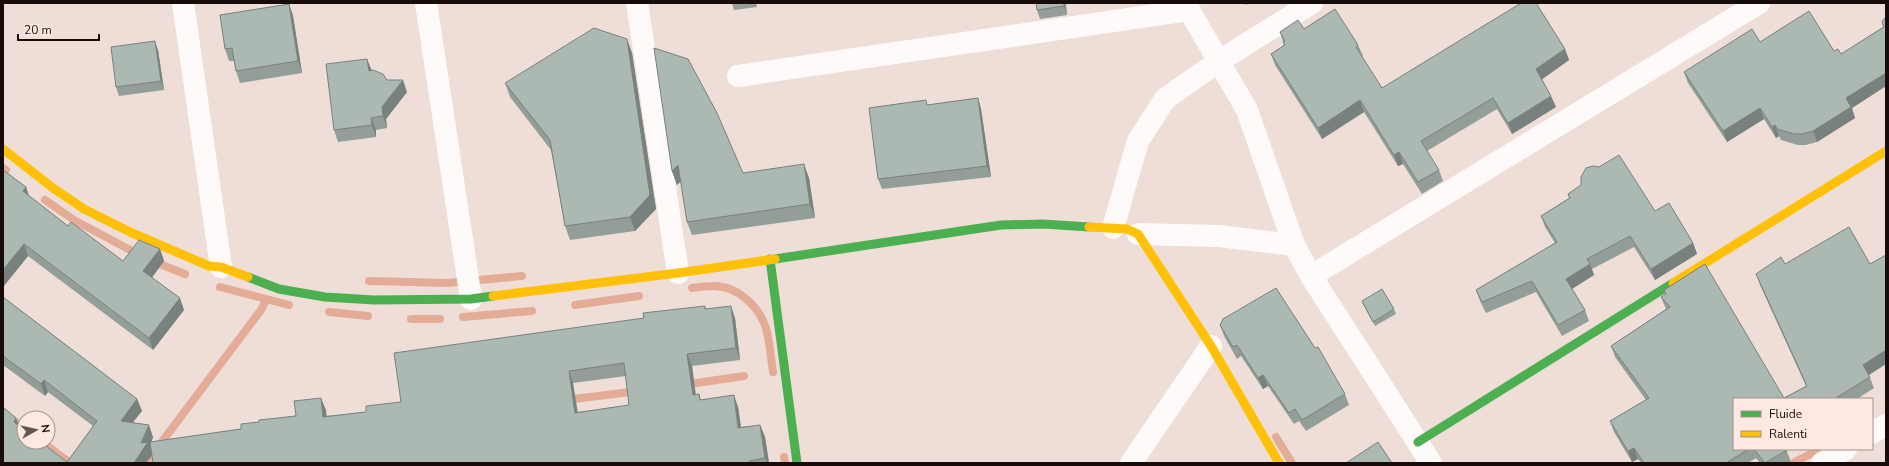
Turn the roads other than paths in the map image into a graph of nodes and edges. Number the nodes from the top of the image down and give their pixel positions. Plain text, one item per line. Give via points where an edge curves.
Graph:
1 (183, 3) edge
2 (426, 3) edge
3 (637, 3) edge
4 (1312, 3) edge
5 (1759, 3) edge
6 (1187, 6) edge
7 (1219, 61) junction
8 (738, 76) dead end
9 (3, 149) edge
10 (1886, 151) edge
11 (1112, 228) junction
12 (1138, 234) junction
13 (1294, 245) junction
14 (770, 259) junction
15 (221, 267) junction
16 (678, 273) junction
17 (1311, 276) junction
18 (471, 299) junction
19 (1211, 346) junction
20 (1886, 425) edge
21 (1873, 432) edge
22 (1418, 442) junction
23 (1844, 450) edge
24 (796, 463) edge
25 (1131, 463) edge
26 (1279, 463) edge
27 (1431, 463) edge
28 (1822, 463) edge

1 - 15 street
2 - 18 street
3 - 16 street
4 - 7 street
5 - 17 street
6 - 7 street
6 - 8 street
7 - 11 street via 1165,99 1138,141
7 - 13 street via 1247,110
9 - 15 main road via 84,208 128,231 209,266
10 - 22 main road
11 - 12 main road via 1127,229
11 - 14 main road via 1001,224
12 - 13 street via 1219,236
12 - 19 main road
13 - 17 street
14 - 16 main road
14 - 24 main road
15 - 18 main road via 279,289 325,297 374,300
16 - 18 main road
17 - 22 street
19 - 25 street
19 - 26 main road
20 - 21 street
22 - 27 street
23 - 28 street

